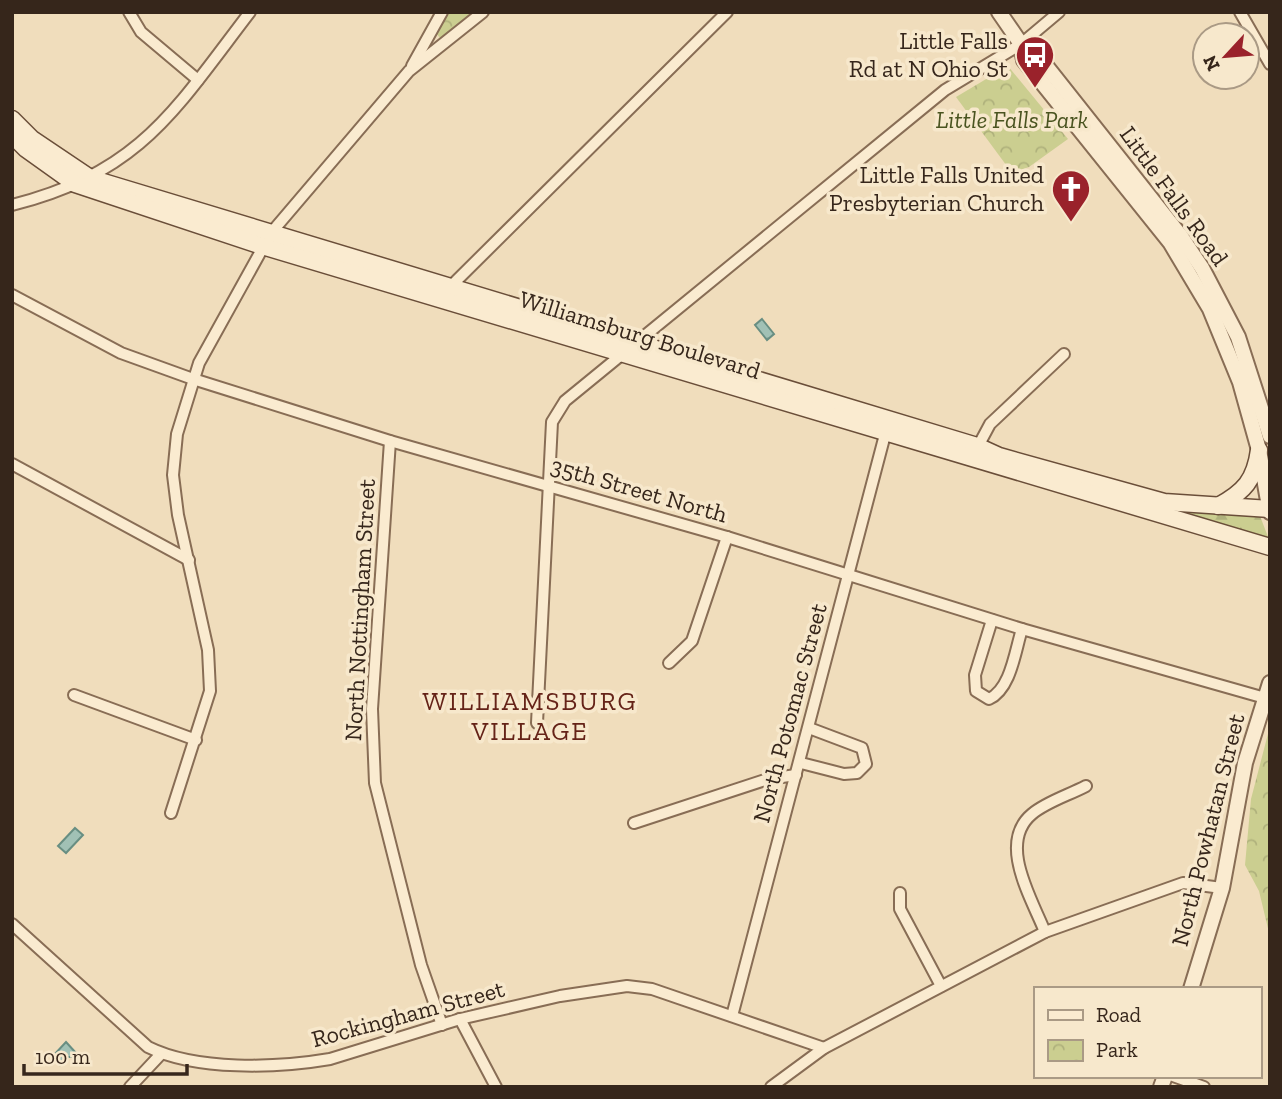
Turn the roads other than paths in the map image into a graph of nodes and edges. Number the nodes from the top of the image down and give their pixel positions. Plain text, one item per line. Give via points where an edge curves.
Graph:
1 (130, 12) edge
2 (250, 12) edge
3 (442, 12) edge
4 (483, 12) edge
5 (727, 12) edge
6 (999, 12) edge
7 (1059, 12) edge
8 (1240, 12) edge
9 (1021, 44) junction
10 (1270, 64) edge
11 (409, 71) junction
12 (198, 80) junction
13 (12, 119) edge
14 (12, 135) edge
15 (83, 181) junction
16 (12, 205) edge
17 (267, 239) junction
18 (446, 293) junction
19 (12, 295) edge
20 (639, 344) junction
21 (1064, 354) dead end
22 (625, 355) junction
23 (193, 379) junction
24 (887, 427) junction
25 (1270, 436) edge
26 (390, 441) junction
27 (1259, 450) junction
28 (975, 452) junction
29 (12, 464) edge
30 (550, 485) junction
31 (1217, 506) junction
32 (1269, 510) edge
33 (727, 537) junction
34 (1270, 547) edge
35 (189, 560) junction
36 (848, 574) junction
37 (992, 620) junction
38 (1022, 629) junction
39 (669, 663) dead end
40 (1270, 683) edge
41 (74, 695) dead end
42 (1265, 698) junction
43 (537, 723) dead end
44 (809, 728) junction
45 (196, 740) junction
46 (801, 763) junction
47 (796, 775) junction
48 (1086, 786) dead end
49 (171, 813) dead end
50 (634, 823) dead end
51 (1222, 888) junction
52 (900, 893) dead end
53 (12, 924) edge
54 (1045, 932) junction
55 (941, 986) junction
56 (1192, 987) edge
57 (732, 1016) junction
58 (460, 1019) junction
59 (442, 1025) junction
60 (824, 1048) junction
61 (162, 1054) junction
62 (1179, 1078) edge
63 (130, 1087) edge
64 (496, 1087) edge
65 (771, 1087) edge
66 (1204, 1087) edge

1 - 12 street via 141,32
2 - 12 street
3 - 11 street
4 - 11 street
5 - 18 street
6 - 9 street, Little Falls Road
7 - 9 street
8 - 10 street
9 - 20 street via 945,90
9 - 25 street, Little Falls Road via 1035,52 1065,89 1202,268 1238,337
9 - 27 street, Little Falls Road via 1024,60 1170,242 1191,275 1226,343
11 - 17 street
12 - 15 street via 172,115 134,150
13 - 15 main road, Williamsburg Boulevard
14 - 15 main road, Williamsburg Boulevard via 26,149
15 - 16 street
15 - 17 main road, Williamsburg Boulevard
17 - 18 main road, Williamsburg Boulevard
17 - 23 street
18 - 20 main road, Williamsburg Boulevard
18 - 22 main road, Williamsburg Boulevard
19 - 23 street, 35th Street North via 121,353
20 - 22 street
20 - 24 main road, Williamsburg Boulevard
21 - 28 street via 990,424
22 - 24 main road, Williamsburg Boulevard
22 - 30 street via 565,401 552,422
23 - 26 street, 35th Street North
23 - 35 street via 177,434 173,475
24 - 28 main road, Williamsburg Boulevard
24 - 36 street, North Potomac Street
26 - 30 street, 35th Street North
26 - 59 street, North Nottingham Street via 372,709 375,783 421,965
27 - 31 main road via 1252,480 1235,497
27 - 32 street, Little Falls Road
28 - 31 main road, Williamsburg Boulevard via 1164,502
28 - 34 main road, Williamsburg Boulevard
29 - 35 street
30 - 33 street, 35th Street North
30 - 43 street
31 - 32 main road, Williamsburg Boulevard
33 - 36 street, 35th Street North
33 - 39 street via 692,641
35 - 45 street via 208,650 210,691
36 - 37 street, 35th Street North
36 - 44 street, North Potomac Street
37 - 38 street, 35th Street North
37 - 38 street via 975,675 976,691 989,699 999,695 1005,684
38 - 42 street, 35th Street North
40 - 42 street, North Powhatan Street
41 - 45 street
42 - 51 street, North Powhatan Street via 1243,772
44 - 46 street, North Potomac Street
44 - 46 street via 862,748 866,764 857,774 844,774
45 - 49 street
46 - 47 street, North Potomac Street
47 - 50 street via 768,779
47 - 57 street, North Potomac Street
48 - 54 street via 1033,813 1019,827 1016,850
51 - 54 street via 1183,883
51 - 56 street, North Powhatan Street
52 - 55 street via 900,909
53 - 61 street, Rockingham Street via 120,1023
54 - 55 street
55 - 60 street
57 - 58 street, Rockingham Street via 652,989 627,986
57 - 60 street, Rockingham Street
58 - 59 street, Rockingham Street
58 - 64 street
59 - 61 street, Rockingham Street via 303,1063 196,1061
60 - 65 street
61 - 63 street
62 - 66 street

